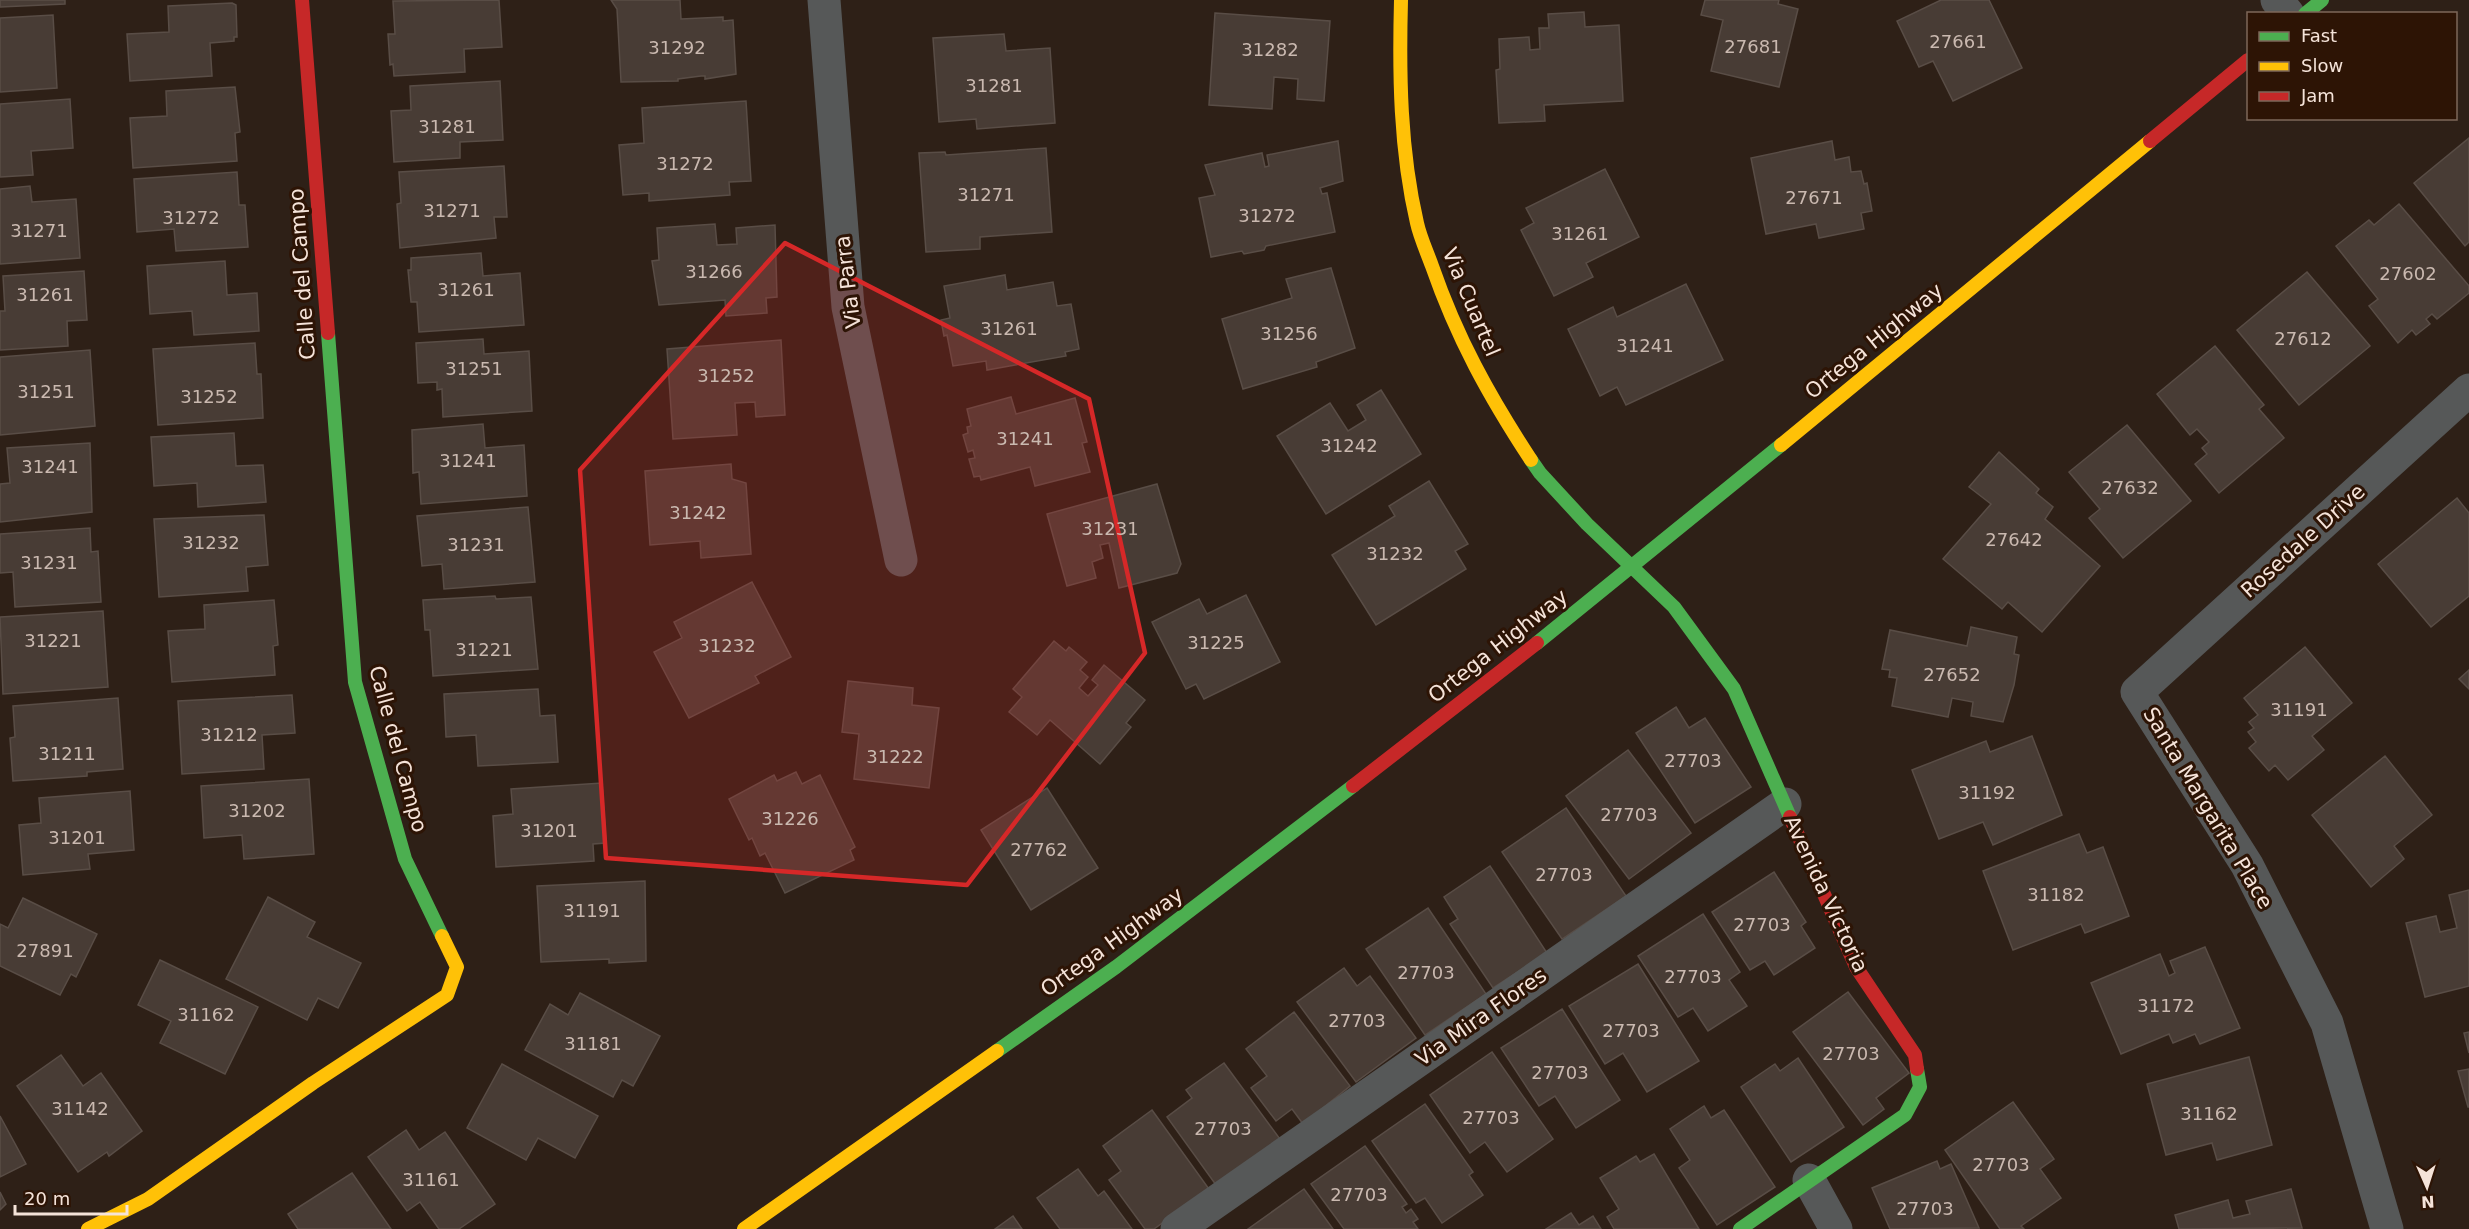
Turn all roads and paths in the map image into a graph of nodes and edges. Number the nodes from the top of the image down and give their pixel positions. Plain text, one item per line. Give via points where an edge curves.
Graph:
1 (302, 0) edge
2 (824, 0) edge
3 (1401, 0) edge
4 (2277, 0) edge
5 (2322, 0) edge
6 (2286, 12) edge
7 (2307, 12) edge
8 (2247, 61) edge
9 (2469, 390) edge
10 (901, 560) dead end
11 (1632, 568) junction
12 (2137, 692) joint
13 (1785, 804) junction
14 (1809, 1180) junction
15 (88, 1229) edge
16 (744, 1229) edge
17 (1177, 1229) edge
18 (1740, 1229) edge
19 (1836, 1229) edge
20 (2387, 1229) edge

1 - 15 street, Calle del Campo via 355,682 405,859 457,968 447,995 148,1199
2 - 10 street, Via Parra via 848,308
3 - 11 street, Via Cuartel via 1399,61 1404,135 1417,223 1449,315 1489,395 1540,473
4 - 6 street
5 - 7 street
8 - 11 street, Ortega Highway
9 - 12 street, Rosedale Drive
11 - 13 street, Avenida Victoria via 1674,607 1734,689
11 - 16 street, Ortega Highway via 1116,967
12 - 20 street, Santa Margarita Place via 2247,866 2327,1023
13 - 14 street, Avenida Victoria via 1856,967 1915,1055 1920,1087 1905,1115
13 - 17 street, Via Mira Flores
14 - 18 street, Avenida Victoria
14 - 19 street

